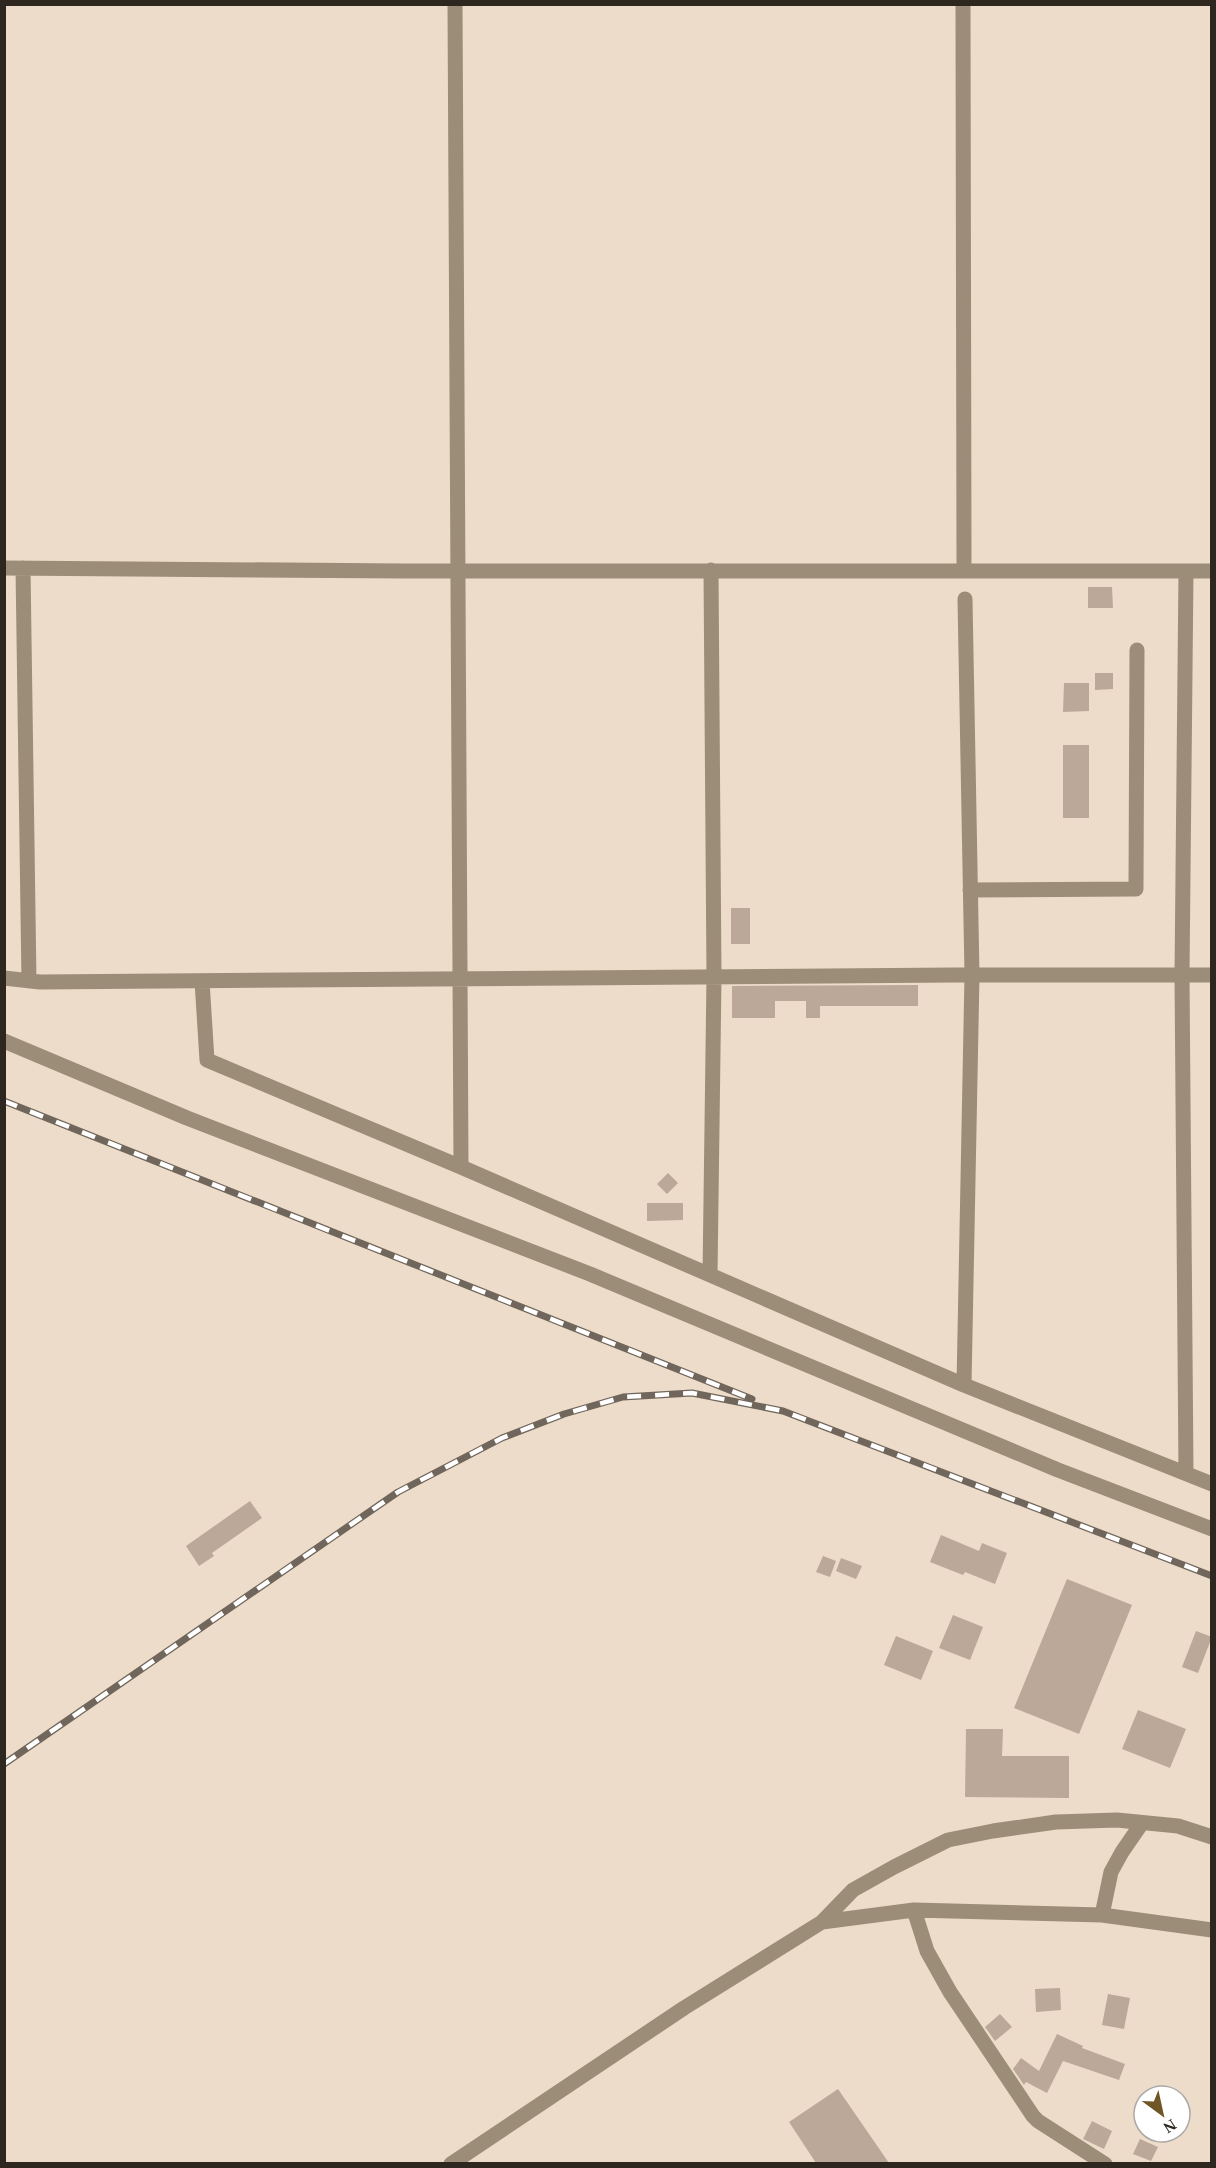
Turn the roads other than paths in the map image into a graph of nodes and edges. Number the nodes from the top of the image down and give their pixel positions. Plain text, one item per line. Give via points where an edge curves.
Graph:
1 (456, 4) edge
2 (963, 4) edge
3 (4, 568) edge
4 (23, 568) junction
5 (459, 570) junction
6 (711, 570) junction
7 (964, 571) junction
8 (1186, 571) junction
9 (1212, 571) edge
10 (965, 599) dead end
11 (1137, 650) dead end
12 (970, 890) junction
13 (972, 975) junction
14 (1182, 975) junction
15 (1212, 975) edge
16 (714, 977) junction
17 (4, 978) edge
18 (460, 980) junction
19 (29, 981) junction
20 (202, 981) junction
21 (4, 1041) edge
22 (460, 1167) junction
23 (710, 1275) junction
24 (964, 1385) junction
25 (1186, 1473) junction
26 (1212, 1484) edge
27 (1212, 1529) edge
28 (1142, 1823) junction
29 (1212, 1837) edge
30 (914, 1910) junction
31 (1102, 1915) junction
32 (822, 1922) junction
33 (1212, 1930) edge
34 (451, 2163) edge
35 (1106, 2163) edge

1 - 5 street
2 - 7 street
3 - 4 street
4 - 5 street
4 - 19 street
5 - 6 street
5 - 18 street
6 - 7 street
6 - 16 street
7 - 8 street
8 - 9 street
8 - 14 street
10 - 12 street
11 - 12 street via 1136,889
12 - 13 street
13 - 14 street
13 - 16 street
13 - 24 street
14 - 15 street
14 - 25 street
16 - 18 street
16 - 23 street
17 - 19 street
18 - 20 street
18 - 22 street
19 - 20 street
20 - 22 street via 207,1060
21 - 27 street via 187,1118 590,1274 1058,1470
22 - 23 street
23 - 24 street
24 - 25 street
25 - 26 street
28 - 29 street via 1178,1826
28 - 31 street via 1111,1872
28 - 32 street via 1056,1822 948,1840 853,1890
30 - 31 street
30 - 32 street
30 - 35 street via 927,1951 950,1992 1033,2116
31 - 33 street
32 - 34 street via 684,2008

